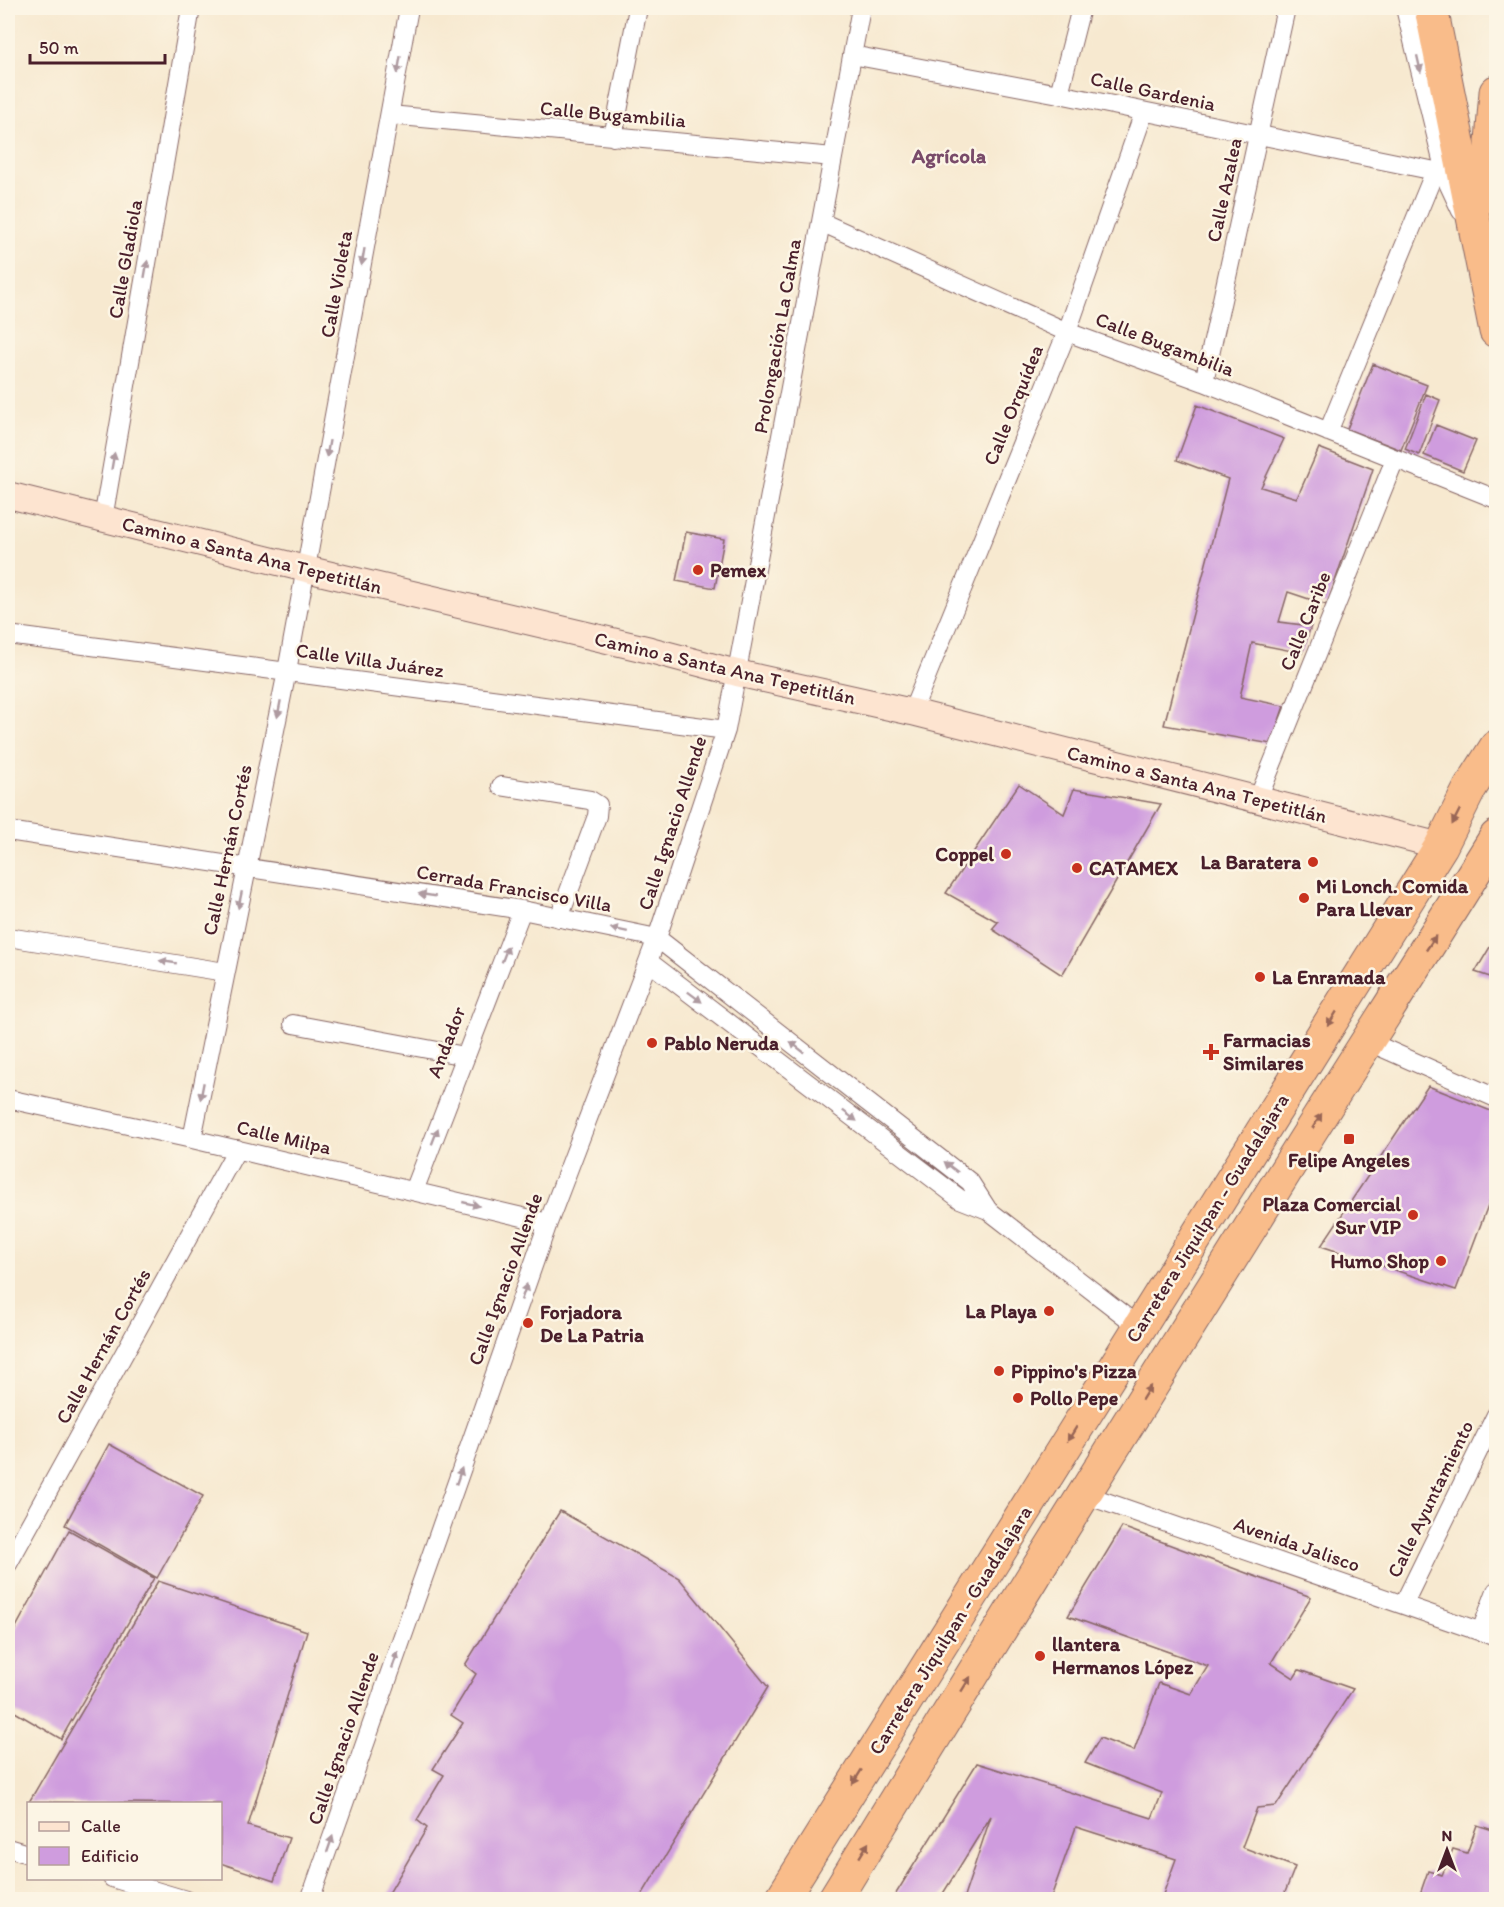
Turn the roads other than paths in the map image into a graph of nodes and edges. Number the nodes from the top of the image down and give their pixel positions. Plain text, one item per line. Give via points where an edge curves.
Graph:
1 (191, 8) edge
2 (409, 8) edge
3 (638, 8) edge
4 (861, 8) edge
5 (1081, 8) edge
6 (1286, 8) edge
7 (1405, 8) edge
8 (1431, 8) edge
9 (852, 55) junction
10 (1497, 92) edge
11 (1059, 94) junction
12 (1143, 112) junction
13 (390, 115) junction
14 (1258, 136) junction
15 (613, 137) junction
16 (833, 157) junction
17 (1440, 172) junction
18 (1497, 197) edge
19 (820, 222) junction
20 (1476, 233) junction
21 (1497, 331) edge
22 (1067, 332) junction
23 (1204, 382) junction
24 (1328, 432) junction
25 (1395, 459) junction
26 (8, 495) edge
27 (1497, 500) edge
28 (103, 519) junction
29 (306, 569) junction
30 (8, 635) edge
31 (287, 671) junction
32 (737, 673) junction
33 (912, 712) junction
34 (1497, 724) edge
35 (726, 730) junction
36 (1497, 747) edge
37 (501, 786) dead end
38 (1470, 788) junction
39 (1258, 800) junction
40 (8, 831) edge
41 (1497, 837) edge
42 (1441, 846) junction
43 (247, 868) junction
44 (522, 910) junction
45 (559, 918) junction
46 (8, 937) edge
47 (657, 938) junction
48 (649, 962) junction
49 (225, 972) junction
50 (292, 1024) dead end
51 (1367, 1041) junction
52 (465, 1056) junction
53 (1497, 1098) edge
54 (8, 1099) edge
55 (192, 1139) junction
56 (237, 1149) junction
57 (414, 1191) junction
58 (988, 1210) junction
59 (548, 1223) junction
60 (1139, 1327) junction
61 (1497, 1415) edge
62 (1083, 1494) junction
63 (8, 1564) edge
64 (1497, 1591) edge
65 (1404, 1603) junction
66 (1489, 1634) edge
67 (8, 1848) edge
68 (27, 1854) edge
69 (116, 1880) edge
70 (149, 1895) edge
71 (186, 1899) edge
72 (310, 1899) edge
73 (781, 1899) edge
74 (834, 1899) edge

28 -> 1 street, Calle Gladiola
2 -> 13 street, Calle Violeta
3 - 15 street
4 - 9 street, Prolongación La Calma
5 - 11 street
6 - 14 street, Calle Azalea
7 -> 17 street
8 - 20 highway
9 - 11 street, Calle Gardenia
9 - 16 street, Prolongación La Calma
10 - 18 highway via 1492,141
11 - 12 street, Calle Gardenia
12 - 14 street, Calle Gardenia
12 - 22 street, Calle Orquídea
13 - 15 street, Calle Bugambilia
13 -> 29 street, Calle Violeta
14 - 17 street, Calle Gardenia
14 - 23 street, Calle Azalea
15 - 16 street, Calle Bugambilia
16 - 19 street, Prolongación La Calma
17 - 20 street
17 - 24 street
19 - 22 street, Calle Bugambilia
19 - 32 street, Prolongación La Calma
20 - 21 highway
22 - 23 street, Calle Bugambilia
22 - 33 street, Calle Orquídea
23 - 24 street, Calle Bugambilia
24 - 25 street, Calle Bugambilia
25 - 27 street, Calle Bugambilia
25 - 39 street, Calle Caribe
26 - 28 street, Camino a Santa Ana Tepetitlán
28 - 29 street, Camino a Santa Ana Tepetitlán
29 - 31 street, Calle Hernán Cortés
29 - 32 street, Camino a Santa Ana Tepetitlán
30 - 31 street, Calle Villa Juárez
31 - 35 street, Calle Villa Juárez
31 -> 43 street, Calle Hernán Cortés
32 - 33 street, Camino a Santa Ana Tepetitlán
32 - 35 street, Calle Ignacio Allende
33 - 39 street, Camino a Santa Ana Tepetitlán
34 - 38 highway
35 - 47 street, Calle Ignacio Allende
36 - 38 highway, Carretera Jiquilpan - Guadalajara
37 - 45 street via 590,800 598,805
38 -> 42 highway, Carretera Jiquilpan - Guadalajara
39 - 42 street, Camino a Santa Ana Tepetitlán
40 - 43 street, Cerrada Francisco Villa
51 -> 41 highway, Carretera Jiquilpan - Guadalajara
42 -> 60 highway, Carretera Jiquilpan - Guadalajara
44 -> 43 street, Cerrada Francisco Villa
43 -> 49 street, Calle Hernán Cortés
44 - 45 street, Cerrada Francisco Villa
52 -> 44 street, Andador
47 -> 45 street, Cerrada Francisco Villa
49 -> 46 street
47 - 48 street, Calle Ignacio Allende
58 -> 47 street, Cerrada Francisco Villa via 970,1182
48 -> 58 street, Cerrada Francisco Villa via 960,1199
48 - 59 street, Calle Ignacio Allende
49 -> 55 street, Calle Hernán Cortés
50 - 52 street
51 - 53 street
62 -> 51 highway, Carretera Jiquilpan - Guadalajara
57 -> 52 street, Andador
54 - 55 street, Calle Milpa
55 - 56 street, Calle Milpa
56 - 57 street, Calle Milpa
56 - 63 street, Calle Hernán Cortés
57 -> 59 street, Calle Milpa
58 - 60 street, Cerrada Francisco Villa
72 -> 59 street, Calle Ignacio Allende
60 -> 73 highway, Carretera Jiquilpan - Guadalajara
61 - 65 street, Calle Ayuntamiento
62 - 65 street, Avenida Jalisco
74 -> 62 highway, Carretera Jiquilpan - Guadalajara
64 - 66 street
65 - 66 street, Avenida Jalisco
67 - 68 street
69 - 70 street
70 - 71 street

